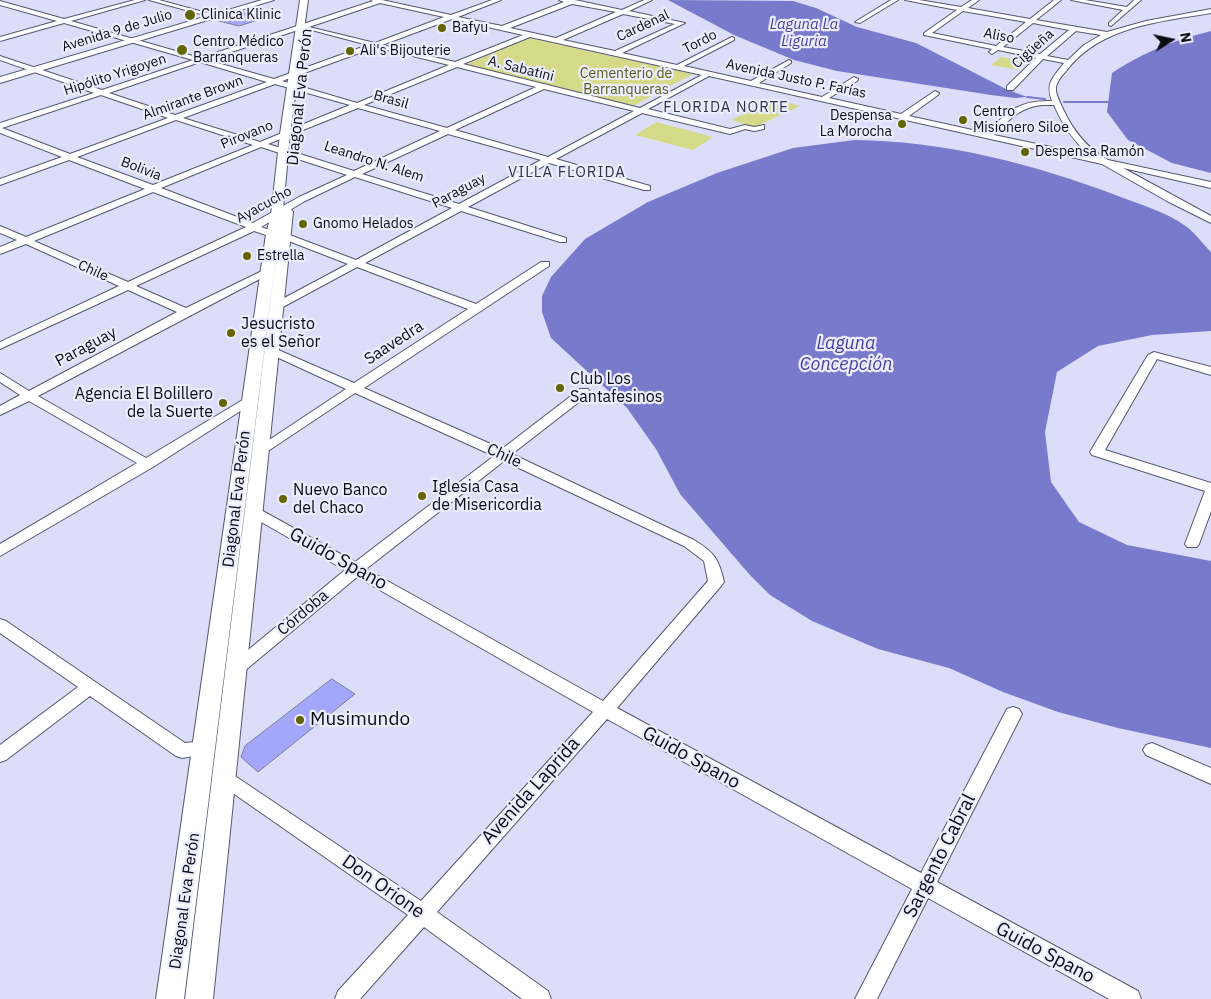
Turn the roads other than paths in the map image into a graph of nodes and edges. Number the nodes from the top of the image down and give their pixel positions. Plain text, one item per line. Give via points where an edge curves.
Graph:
1 (142, 0) edge
2 (152, 0) edge
3 (260, 0) edge
4 (270, 0) edge
5 (304, 0) edge
6 (311, 0) edge
7 (498, 0) edge
8 (562, 0) edge
9 (649, 0) edge
10 (895, 0) edge
11 (908, 0) edge
12 (976, 0) edge
13 (1058, 0) edge
14 (1074, 0) edge
15 (1138, 0) edge
16 (377, 1) edge
17 (573, 1) edge
18 (20, 2) dead end
19 (191, 2) dead end
20 (412, 3) dead end
21 (2, 5) edge
22 (177, 6) junction
23 (402, 6) junction
24 (962, 9) junction
25 (1129, 9) junction
26 (1211, 11) edge
27 (624, 12) junction
28 (1122, 15) junction
29 (212, 16) junction
30 (452, 17) junction
31 (1031, 21) junction
32 (64, 22) junction
33 (858, 22) dead end
34 (1146, 23) junction
35 (1111, 24) dead end
36 (305, 27) junction
37 (504, 28) junction
38 (1074, 29) junction
39 (531, 34) junction
40 (1108, 34) junction
41 (0, 39) edge
42 (732, 39) dead end
43 (129, 40) junction
44 (557, 40) junction
45 (375, 45) junction
46 (997, 48) junction
47 (616, 53) junction
48 (990, 54) dead end
49 (1041, 57) junction
50 (0, 58) edge
51 (199, 60) junction
52 (789, 62) dead end
53 (1069, 62) junction
54 (455, 65) junction
55 (678, 67) junction
56 (34, 69) junction
57 (708, 74) junction
58 (0, 79) edge
59 (854, 79) dead end
60 (297, 81) junction
61 (274, 82) junction
62 (753, 83) junction
63 (541, 87) junction
64 (1010, 88) dead end
65 (103, 92) junction
66 (935, 93) dead end
67 (823, 98) junction
68 (1055, 103) junction
69 (356, 105) junction
70 (640, 111) junction
71 (904, 116) junction
72 (176, 118) junction
73 (0, 126) edge
74 (761, 127) dead end
75 (0, 130) edge
76 (447, 131) junction
77 (290, 132) junction
78 (989, 135) junction
79 (260, 144) junction
80 (288, 152) junction
81 (70, 156) junction
82 (548, 160) junction
83 (1102, 160) junction
84 (356, 173) junction
85 (0, 182) edge
86 (1211, 185) edge
87 (648, 188) dead end
88 (152, 189) junction
89 (461, 207) junction
90 (282, 211) junction
91 (1211, 220) edge
92 (254, 227) junction
93 (0, 229) edge
94 (278, 235) junction
95 (25, 240) junction
96 (564, 240) dead end
97 (0, 250) edge
98 (357, 264) junction
99 (545, 264) dead end
100 (268, 272) junction
101 (128, 287) junction
102 (276, 306) junction
103 (478, 310) junction
104 (186, 312) junction
105 (0, 346) edge
106 (272, 350) junction
107 (1211, 371) edge
108 (0, 377) edge
109 (354, 389) junction
110 (584, 392) dead end
111 (30, 395) junction
112 (250, 401) junction
113 (0, 411) edge
114 (260, 450) junction
115 (503, 454) junction
116 (148, 464) junction
117 (1211, 488) edge
118 (1211, 492) edge
119 (254, 512) junction
120 (1192, 544) dead end
121 (0, 551) edge
122 (356, 569) junction
123 (716, 582) joint
124 (0, 625) edge
125 (236, 670) junction
126 (89, 688) junction
127 (605, 710) junction
128 (1013, 714) dead end
129 (205, 748) junction
130 (1152, 750) dead end
131 (0, 755) edge
132 (1211, 776) edge
133 (224, 777) junction
134 (924, 887) junction
135 (421, 913) junction
136 (170, 999) edge
137 (199, 999) edge
138 (346, 999) edge
139 (540, 999) edge
140 (866, 999) edge
141 (1130, 999) edge

1 - 32 street
2 - 22 street
3 - 29 main road, Avenida 9 de Julio
4 - 29 main road, Avenida 9 de Julio
5 - 36 main road, Diagonal Eva Perón
6 - 36 main road, Diagonal Eva Perón
7 - 30 street, Almirante Brown
8 - 17 street
9 - 27 street
10 - 33 street
11 - 24 street
12 - 24 street
13 - 31 street
14 - 25 street
15 - 25 street
16 - 23 street, Avenida Justo P. Farías
16 - 36 street, Hipólito Yrigoyen
17 - 27 street
17 - 37 street
18 - 21 street
19 - 22 street
20 - 23 street
21 - 32 street, Brasil
22 - 29 street
23 - 30 street, Avenida Justo P. Farías
24 - 31 street
24 - 46 street, Aliso via 926,34
25 - 28 street
26 - 34 street
27 - 44 street
27 - 47 street, Cardenal via 682,23
28 - 34 street
28 - 35 street
29 - 43 main road, Avenida 9 de Julio
30 - 37 street, Avenida Justo P. Farías
30 - 45 street, Almirante Brown
31 - 38 street
31 - 46 street
32 - 41 street
32 - 43 street, Brasil
34 - 40 street
36 - 45 street, A. Sabatini
36 - 51 street, Hipólito Yrigoyen
36 - 60 main road, Diagonal Eva Perón
37 - 39 street, Avenida Justo P. Farías
38 - 40 street
38 - 49 street, Cigüeña
39 - 44 street, Avenida Justo P. Farías
39 - 54 street, Pirovano
40 - 53 street via 1086,46
42 - 55 street, Tordo
43 - 51 street, Brasil
43 - 56 main road, Avenida 9 de Julio
44 - 47 street, Avenida Justo P. Farías
45 - 54 street, A. Sabatini
45 - 60 street, Almirante Brown
46 - 48 street
46 - 49 street, Aliso
47 - 55 street, Avenida Justo P. Farías
49 - 53 street, Aliso
49 - 64 street, Cigüeña
50 - 56 street, Leandro N. Alem
51 - 61 street, Brasil
51 - 65 street, Hipólito Yrigoyen
52 - 62 street
53 - 68 street via 1053,83
54 - 63 street, A. Sabatini
54 - 69 street, Pirovano
55 - 57 street, Avenida Justo P. Farías
56 - 58 main road, Avenida 9 de Julio
56 - 65 street, Leandro N. Alem
57 - 62 street, Avenida Justo P. Farías
57 - 70 street, Paraguay
59 - 67 street
60 - 61 street, Almirante Brown
60 - 61 street, Brasil
60 - 69 street, Brasil
60 - 77 main road, Diagonal Eva Perón
61 - 72 street, Almirante Brown
62 - 67 street, Avenida Justo P. Farías
63 - 70 street, A. Sabatini
63 - 76 street, Ayacucho
65 - 72 street, Leandro N. Alem
65 - 73 street, Hipólito Yrigoyen
66 - 71 street
67 - 71 street, Avenida Justo P. Farías
68 - 78 street via 1021,105
68 - 83 street via 1075,137
69 - 76 street, Brasil
69 - 77 street, Pirovano
70 - 74 street, A. Sabatini via 730,132 745,127
70 - 82 street, Paraguay
71 - 78 street, Avenida Justo P. Farías
72 - 79 street, Leandro N. Alem
72 - 81 street, Almirante Brown
75 - 81 street, Bolivia
76 - 82 street, Brasil
76 - 84 street, Ayacucho
77 - 79 street, Pirovano
77 - 80 main road, Diagonal Eva Perón
78 - 83 street, Avenida Justo P. Farías
79 - 80 street, Leandro N. Alem
79 - 88 street, Pirovano
80 - 84 street, Leandro N. Alem
80 - 90 main road, Diagonal Eva Perón
81 - 85 street, Almirante Brown
81 - 88 street, Bolivia
82 - 87 street, Brasil
82 - 89 street, Paraguay
83 - 86 street, Avenida Justo P. Farías
83 - 91 street
84 - 89 street, Leandro N. Alem
84 - 90 street, Ayacucho
88 - 92 street, Bolivia
88 - 95 street, Pirovano
89 - 96 street, Leandro N. Alem
89 - 98 street, Paraguay
90 - 92 street, Ayacucho
90 - 94 main road, Diagonal Eva Perón
92 - 94 street, Bolivia
92 - 101 street, Ayacucho
93 - 95 street, Chile
94 - 98 street, Bolivia
94 - 100 main road, Diagonal Eva Perón
94 - 102 main road, Diagonal Eva Perón
95 - 97 street, Pirovano
95 - 101 street, Chile
98 - 102 street, Paraguay
98 - 103 street, Bolivia
99 - 103 street, Saavedra
100 - 104 street, Paraguay
100 - 112 main road, Diagonal Eva Perón
101 - 104 street, Chile
101 - 105 street, Ayacucho
102 - 106 main road, Diagonal Eva Perón
103 - 109 street, Saavedra
104 - 111 street, Paraguay
106 - 109 street, Chile
106 - 114 main road, Diagonal Eva Perón
107 - 117 street via 1154,354 1097,452
108 - 111 street
109 - 114 street, Saavedra
109 - 115 street, Chile
110 - 115 street, Córdoba
111 - 113 street, Paraguay
111 - 116 street
112 - 116 street
112 - 129 main road, Diagonal Eva Perón
114 - 119 main road, Diagonal Eva Perón
115 - 122 street, Córdoba
115 - 123 street, Chile via 689,543 713,562
116 - 121 street
118 - 120 street
119 - 122 street, Guido Spano
119 - 125 main road, Diagonal Eva Perón
122 - 125 street, Córdoba
122 - 127 street, Guido Spano
123 - 127 street, Avenida Laprida
124 - 126 street
125 - 133 main road, Diagonal Eva Perón
126 - 129 street via 182,751
126 - 131 street
127 - 134 street, Guido Spano
127 - 135 street, Avenida Laprida
128 - 134 street, Sargento Cabral
129 - 136 main road, Diagonal Eva Perón
130 - 132 street
133 - 135 street, Don Orione
133 - 137 main road, Diagonal Eva Perón
134 - 140 street, Sargento Cabral
134 - 141 street, Guido Spano
135 - 138 street, Avenida Laprida
135 - 139 street, Don Orione

